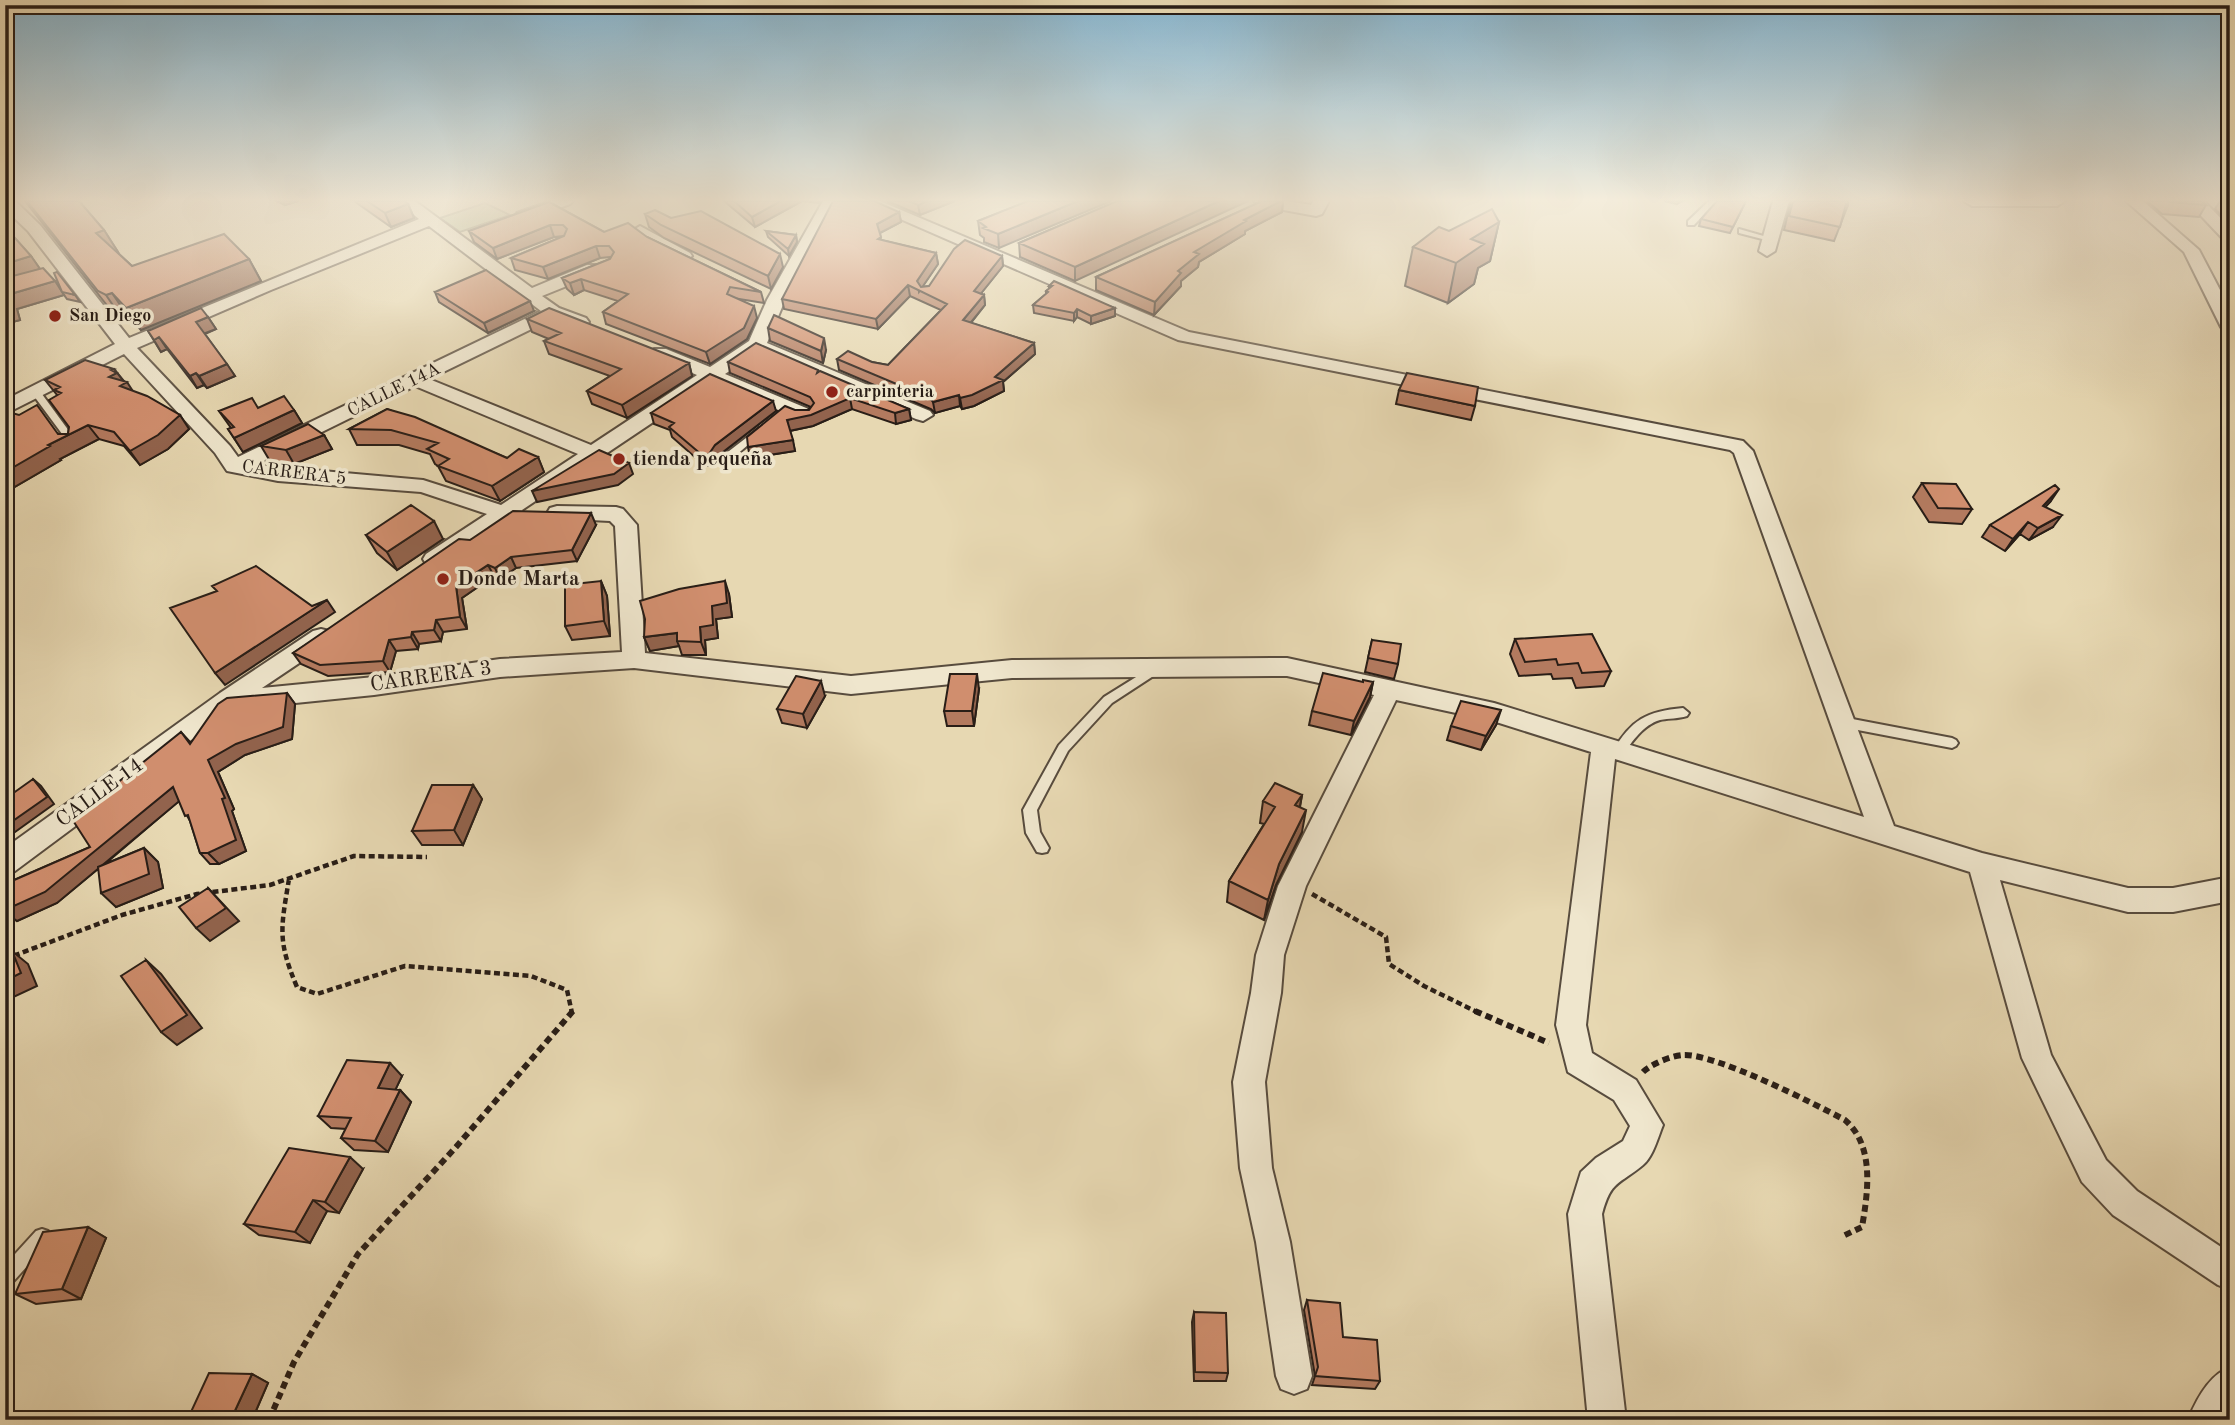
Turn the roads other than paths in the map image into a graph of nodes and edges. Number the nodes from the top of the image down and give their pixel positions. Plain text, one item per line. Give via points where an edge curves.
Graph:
1 (56, 268) edge
2 (311, 268) edge
3 (499, 268) edge
4 (598, 268) edge
5 (789, 268) edge
6 (1027, 268) edge
7 (2200, 268) edge
8 (495, 269) joint
9 (1102, 277) edge
10 (1077, 289) junction
11 (2212, 289) junction
12 (2230, 290) edge
13 (530, 295) junction
14 (553, 312) junction
15 (2230, 327) edge
16 (602, 331) edge
17 (757, 344) junction
18 (639, 345) edge
19 (126, 346) junction
20 (712, 374) junction
21 (415, 380) junction
22 (36, 393) junction
23 (5, 408) edge
24 (790, 413) edge
25 (923, 415) dead end
26 (767, 425) edge
27 (74, 444) edge
28 (593, 453) junction
29 (724, 460) dead end
30 (234, 467) junction
31 (502, 512) junction
32 (411, 575) edge
33 (343, 622) edge
34 (634, 660) junction
35 (1158, 668) junction
36 (1389, 689) junction
37 (229, 699) junction
38 (1683, 713) dead end
39 (1841, 722) junction
40 (1952, 743) dead end
41 (1612, 748) junction
42 (1884, 835) junction
43 (1042, 848) dead end
44 (6, 861) edge
45 (1982, 864) junction
46 (2230, 889) edge
47 (42, 1237) edge
48 (2230, 1273) edge
49 (5, 1278) edge
50 (1294, 1376) dead end
51 (2230, 1385) edge
52 (1607, 1420) edge
53 (2206, 1420) edge

1 - 19 street, CARRERA 5
2 - 19 street
3 - 8 street
4 - 13 street
5 - 17 street via 770,298
6 - 10 street
7 - 11 street
8 - 13 street
9 - 10 street
10 - 39 street via 1184,336 1736,445 1743,452
11 - 12 street
11 - 15 street
13 - 14 street
14 - 16 street
14 - 21 street, CALLE 14A
17 - 20 street
17 - 25 street
18 - 20 street
19 - 22 street
19 - 30 street, CARRERA 5
20 - 24 street
20 - 28 street
21 - 28 street
21 - 30 street, CALLE 14A
22 - 23 street
22 - 27 lane
26 - 29 lane
28 - 31 street
30 - 31 street, CARRERA 5 via 278,475 423,486
31 - 32 street
31 - 34 street, CARRERA 5 via 616,514 626,525
33 - 37 street, CALLE 14
34 - 35 street, CARRERA 3 via 851,685 1012,669
34 - 37 street, CARRERA 3 via 500,668 374,686
35 - 36 street, CARRERA 3 via 1287,667
35 - 43 lane via 1108,700 1063,748 1030,810 1033,833
36 - 41 street, CARRERA 3 via 1494,712
36 - 50 street via 1292,886 1270,955 1249,1082 1256,1168
37 - 44 street, CALLE 14
38 - 41 lane via 1659,714 1641,721
39 - 40 lane
39 - 42 street
41 - 42 street, CARRERA 3
41 - 52 street via 1571,1024 1580,1062 1625,1090 1647,1125 1634,1152 1593,1184 1585,1214
42 - 45 street, CARRERA 3
45 - 46 street, CARRERA 3 via 2128,900 2173,900
45 - 48 street via 2037,1058 2094,1171 2125,1203
47 - 49 lane
51 - 53 street

